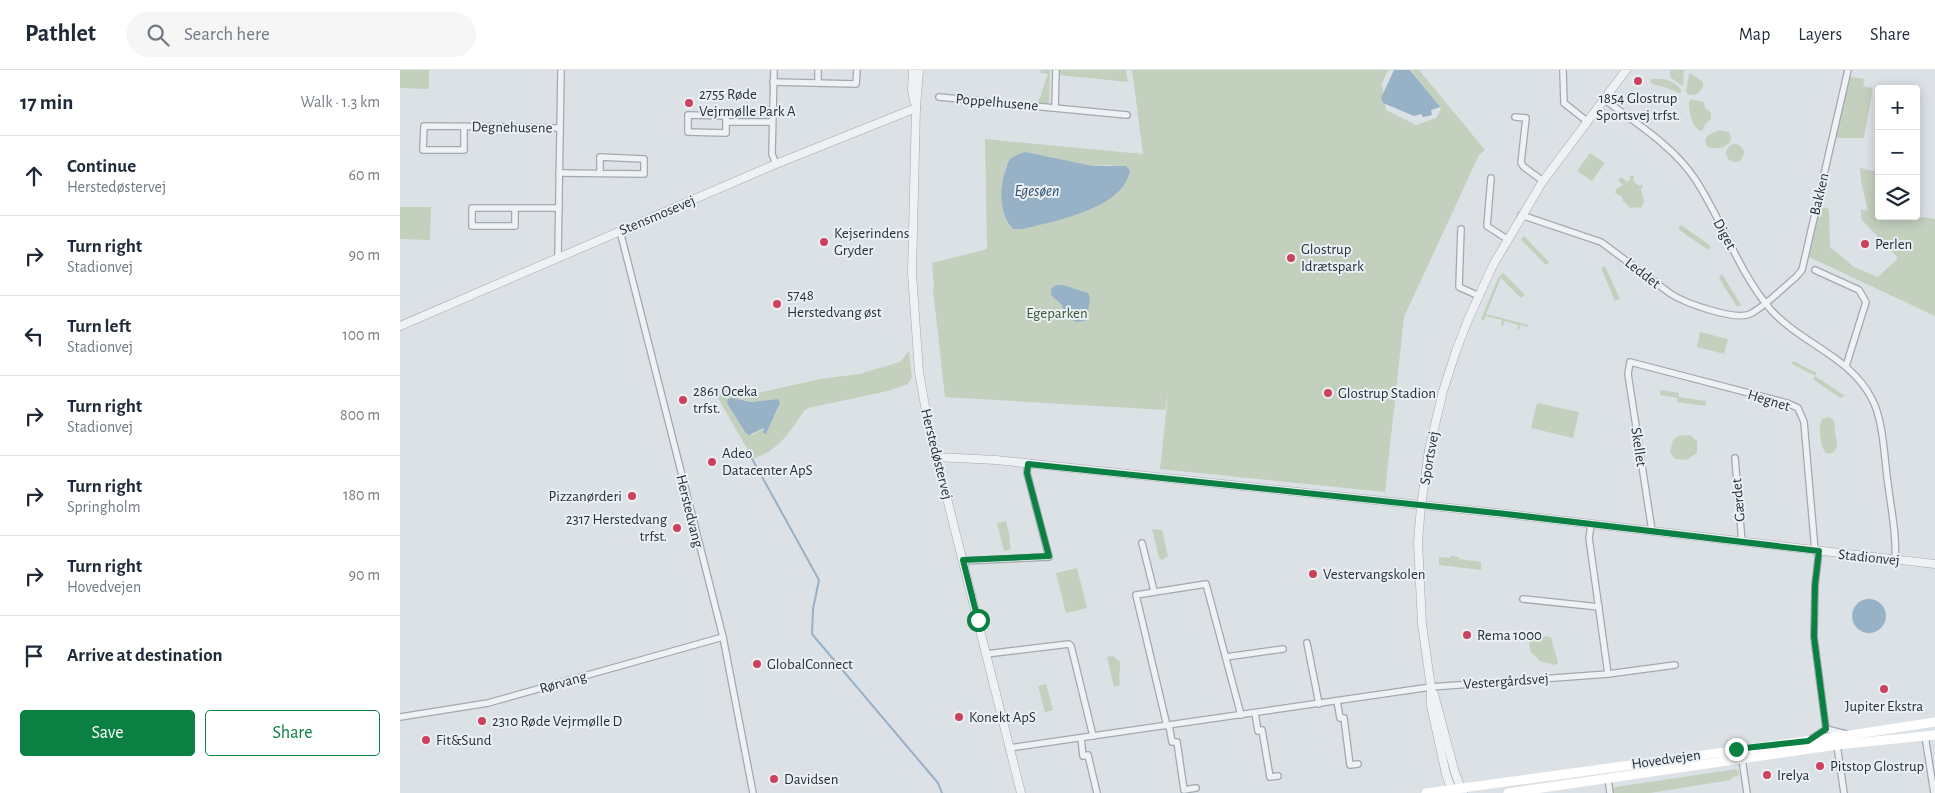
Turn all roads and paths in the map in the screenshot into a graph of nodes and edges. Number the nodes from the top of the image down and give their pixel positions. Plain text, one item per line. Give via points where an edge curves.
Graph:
1 (560, 70) edge
2 (774, 70) edge
3 (818, 70) edge
4 (857, 70) edge
5 (913, 70) edge
6 (919, 70) edge
7 (1056, 70) edge
8 (1563, 70) edge
9 (1626, 70) edge
10 (1848, 70) edge
11 (773, 82) junction
12 (818, 83) junction
13 (939, 97) dead end
14 (1605, 100) junction
15 (916, 108) junction
16 (1055, 108) junction
17 (1127, 115) dead end
18 (1515, 117) dead end
19 (726, 122) junction
20 (772, 122) junction
21 (1588, 122) junction
22 (464, 126) junction
23 (560, 128) junction
24 (776, 164) junction
25 (559, 173) junction
26 (600, 173) junction
27 (1491, 178) dead end
28 (1543, 181) junction
29 (515, 208) junction
30 (559, 208) junction
31 (1521, 215) junction
32 (1461, 229) dead end
33 (620, 231) junction
34 (1507, 239) junction
35 (558, 257) junction
36 (1815, 270) dead end
37 (1479, 296) junction
38 (1765, 303) junction
39 (400, 326) edge
40 (1630, 362) joint
41 (1846, 366) junction
42 (936, 457) junction
43 (1735, 458) dead end
44 (1028, 464) junction
45 (1421, 506) junction
46 (1592, 525) junction
47 (1652, 531) junction
48 (1742, 542) junction
49 (1142, 543) dead end
50 (1817, 551) junction
51 (1895, 559) junction
52 (963, 560) junction
53 (1935, 564) edge
54 (1154, 591) junction
55 (1523, 599) dead end
56 (1599, 607) junction
57 (723, 637) junction
58 (1307, 643) dead end
59 (1283, 649) dead end
60 (986, 654) junction
61 (1226, 657) junction
62 (1675, 664) dead end
63 (1608, 674) junction
64 (1431, 687) junction
65 (1338, 701) junction
66 (1319, 704) junction
67 (1255, 713) junction
68 (1241, 715) junction
69 (400, 717) edge
70 (1935, 722) edge
71 (1168, 726) junction
72 (1826, 729) junction
73 (1935, 729) edge
74 (1850, 735) junction
75 (1930, 735) edge
76 (1093, 736) junction
77 (1080, 738) junction
78 (1883, 740) junction
79 (1808, 741) junction
80 (1838, 745) junction
81 (1009, 748) junction
82 (1742, 759) junction
83 (1358, 764) dead end
84 (1278, 776) dead end
85 (1608, 778) junction
86 (1196, 788) dead end
87 (1457, 791) edge
88 (753, 793) edge
89 (1021, 793) edge
90 (1097, 793) edge
91 (1426, 793) edge
92 (1508, 793) edge
93 (1610, 793) edge
94 (1747, 793) edge
95 (1844, 793) edge
96 (1934, 793) edge

1 - 23 street, Degnehusene
2 - 11 street
3 - 12 street
4 - 12 street via 856,84
5 - 15 street, Herstedøstervej via 912,90
6 - 15 street, Herstedøstervej
7 - 16 street, Poppelhusene
8 - 21 street via 1564,103
9 - 14 street, Sportsvej
10 - 38 street, Bakken via 1802,270
11 - 12 street
11 - 20 street
13 - 16 street, Poppelhusene
14 - 21 street, Sportsvej
14 - 38 street, Diget via 1666,148 1689,171
15 - 24 street, Stensmosevej
15 - 42 street, Herstedøstervej via 913,307 919,372
16 - 17 street, Poppelhusene
18 - 28 street via 1526,118 1521,163
19 - 19 street via 726,116 688,116 688,132 726,133
19 - 20 street
20 - 24 street via 772,154
21 - 28 street, Sportsvej
22 - 22 street, Degnehusene via 424,126 423,150 464,150
22 - 23 street, Degnehusene
23 - 25 street, Degnehusene
24 - 33 street, Stensmosevej
25 - 26 street
25 - 30 street, Degnehusene
26 - 26 street via 644,174 644,158 600,157
27 - 34 street via 1487,226
28 - 31 street, Sportsvej
29 - 29 street via 472,208 472,226 515,226
29 - 30 street
30 - 35 street, Degnehusene
31 - 34 street, Sportsvej
31 - 38 street, Leddet via 1601,242 1671,294 1692,305 1745,315
32 - 37 street via 1459,287
33 - 35 street, Stensmosevej
33 - 57 street, Herstedvang
34 - 37 street, Sportsvej
35 - 39 street, Stensmosevej
36 - 41 street via 1859,290 1866,302
37 - 45 street, Sportsvej via 1442,396 1428,450
38 - 41 street, Diget via 1792,330
40 - 47 street, Skellet via 1628,372
40 - 50 street, Hegnet via 1798,408 1804,422
41 - 51 street, Diget via 1862,382 1878,414
42 - 44 street, Stadionvej
42 - 52 street, Herstedøstervej
43 - 48 street, Gærdet
44 - 45 street, Stadionvej
44 - 52 street via 1027,473 1049,556
45 - 46 street, Stadionvej
45 - 64 street, Sportsvej via 1419,574
46 - 47 street, Stadionvej
46 - 56 street via 1589,538
47 - 48 street, Stadionvej
48 - 50 street, Stadionvej
49 - 54 street
50 - 51 street, Stadionvej
50 - 72 street via 1814,637
51 - 53 street, Stadionvej
52 - 60 street, Herstedøstervej
54 - 61 street via 1206,584
54 - 71 street via 1136,595
55 - 56 street
56 - 63 street
57 - 69 street, Rørvang via 488,703
57 - 88 street, Herstedvang
58 - 66 street
59 - 61 street
60 - 76 street via 1072,646
60 - 81 street, Herstedøstervej
61 - 68 street
62 - 63 street, Vestergårdsvej
63 - 64 street, Vestergårdsvej
64 - 65 street, Vestergårdsvej
64 - 87 street, Sportsvej
65 - 66 street, Vestergårdsvej
65 - 83 street via 1340,718 1344,718 1350,765
66 - 67 street, Vestergårdsvej
67 - 68 street, Vestergårdsvej
67 - 84 street via 1258,731 1262,730 1270,777
68 - 71 street, Vestergårdsvej
70 - 74 main road, Hovedvejen
71 - 76 street, Vestergårdsvej
71 - 86 street via 1172,742 1177,742 1184,790
72 - 74 street
72 - 79 street
73 - 78 main road
74 - 79 main road, Hovedvejen
75 - 78 main road, Hovedvejen
75 - 96 street
76 - 77 street, Vestergårdsvej
77 - 81 street, Vestergårdsvej
77 - 90 street via 1083,756 1088,755
78 - 80 main road, Hovedvejen
79 - 87 main road, Hovedvejen
80 - 82 main road, Hovedvejen
80 - 95 street
81 - 89 street, Herstedøstervej
82 - 85 main road, Hovedvejen
82 - 94 street
85 - 92 main road, Hovedvejen
85 - 93 street
87 - 91 main road, Hovedvejen

